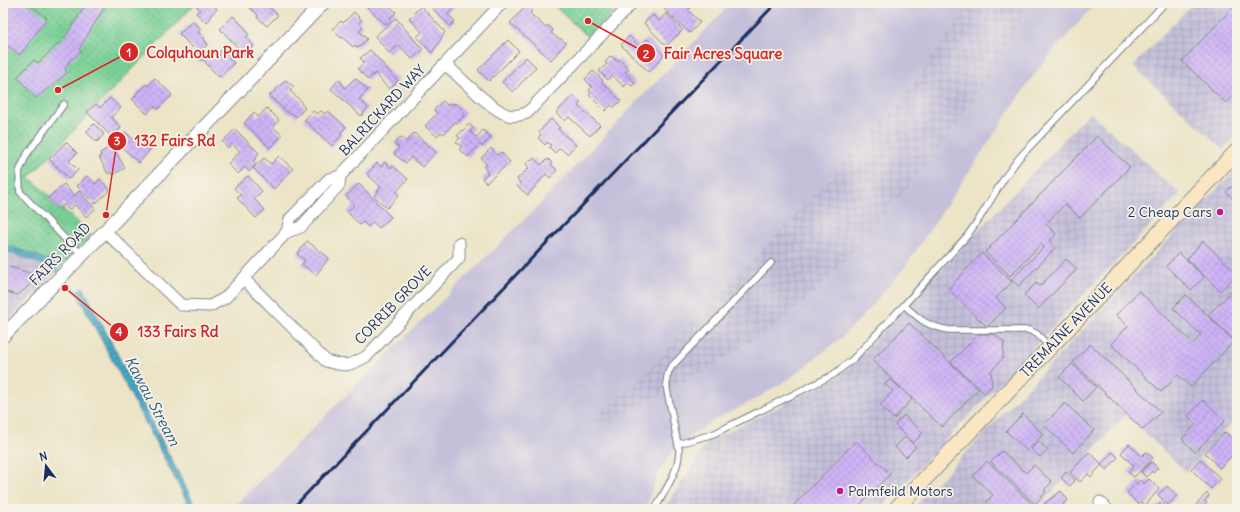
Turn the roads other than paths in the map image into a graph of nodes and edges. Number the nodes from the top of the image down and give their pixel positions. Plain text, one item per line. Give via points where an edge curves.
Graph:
1 (322, 3) edge
2 (502, 3) edge
3 (632, 3) edge
4 (1165, 3) edge
5 (445, 64) junction
6 (64, 104) dead end
7 (1237, 151) edge
8 (105, 231) junction
9 (459, 243) dead end
10 (83, 254) junction
11 (771, 263) dead end
12 (244, 279) junction
13 (904, 305) junction
14 (3, 336) edge
15 (1050, 347) junction
16 (678, 444) junction
17 (655, 509) edge
18 (896, 509) edge

1 - 8 street, FAIRS ROAD
2 - 5 street, BALRICKARD WAY
3 - 5 street, BALRICKARD WAY via 527,113 518,116 509,116 495,109
4 - 13 lane via 1019,158 968,236
5 - 12 street, BALRICKARD WAY via 340,176 340,185 300,227 287,232
6 - 10 lane via 27,154 19,172 20,192 71,245
7 - 15 main road, TREMAINE AVENUE
8 - 10 street, FAIRS ROAD
8 - 12 street, BALRICKARD WAY via 181,306 210,306 225,298
9 - 12 street, CORRIB GROVE via 459,258 368,356 354,364 340,365 326,361
10 - 14 street, FAIRS ROAD
11 - 16 lane via 667,374 667,390
13 - 15 lane via 919,319 937,328 1029,330
13 - 16 lane via 853,359 833,375 713,434
15 - 18 main road, TREMAINE AVENUE
16 - 17 lane via 678,462

